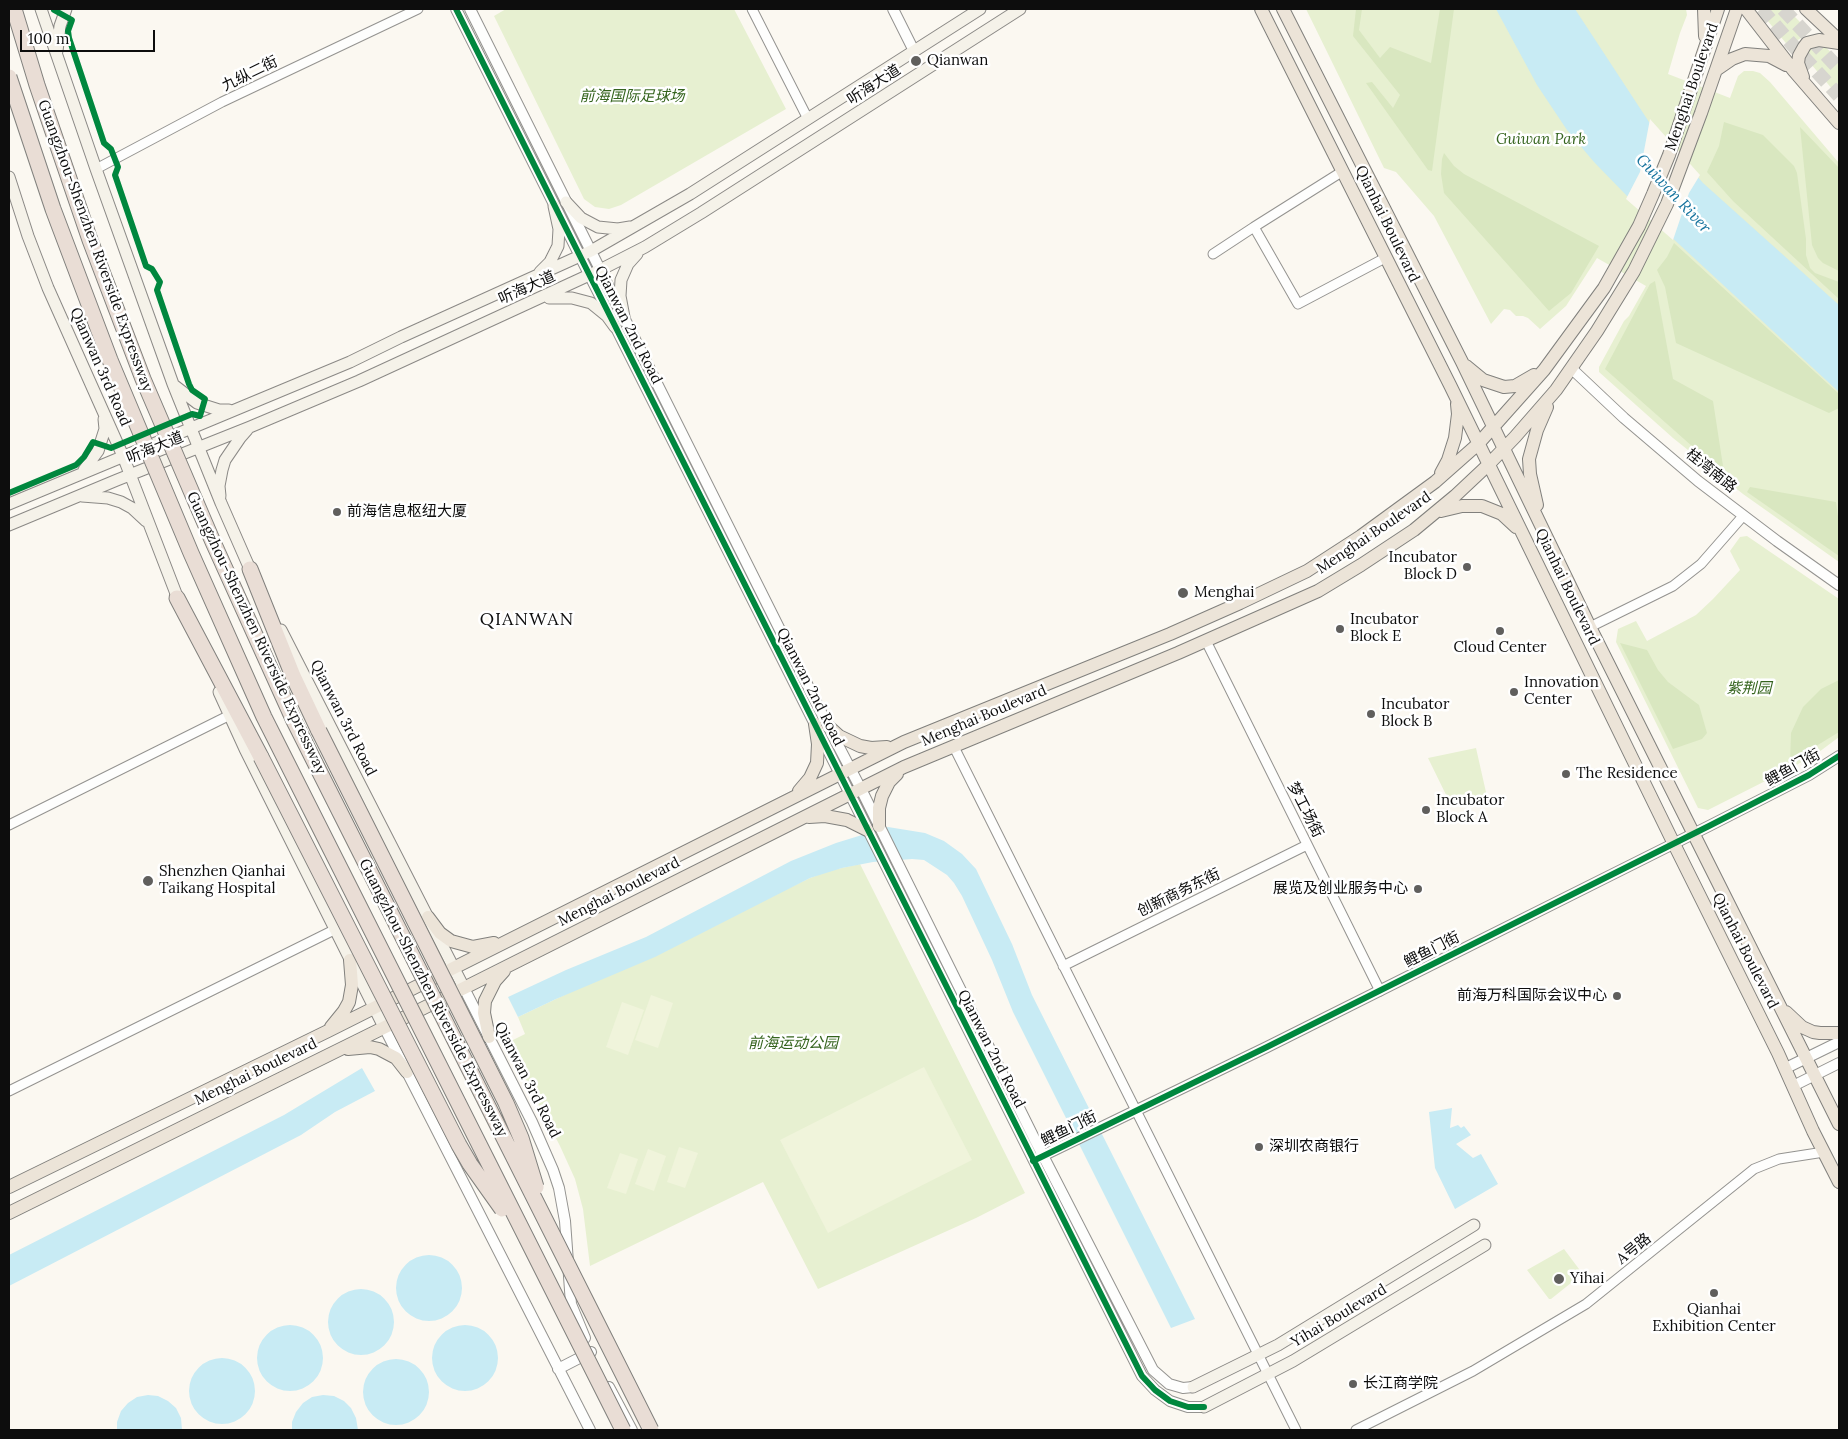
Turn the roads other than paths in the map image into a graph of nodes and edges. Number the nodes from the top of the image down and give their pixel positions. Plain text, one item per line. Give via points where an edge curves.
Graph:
1 (14, 9) edge
2 (41, 9) edge
3 (66, 9) edge
4 (418, 9) edge
5 (456, 9) edge
6 (470, 9) edge
7 (752, 9) edge
8 (893, 9) edge
9 (980, 9) edge
10 (1020, 9) edge
11 (1261, 9) edge
12 (1283, 9) edge
13 (1704, 9) edge
14 (1718, 9) edge
15 (1737, 9) edge
16 (1746, 9) edge
17 (1809, 11) edge
18 (1839, 41) edge
19 (1706, 44) junction
20 (914, 51) junction
21 (57, 58) junction
22 (1794, 71) junction
23 (1715, 72) junction
24 (9, 77) edge
25 (1809, 88) junction
26 (808, 119) junction
27 (1839, 123) edge
28 (96, 169) junction
29 (1343, 170) junction
30 (9, 176) edge
31 (566, 202) junction
32 (13, 205) edge
33 (554, 206) junction
34 (636, 226) junction
35 (1254, 227) junction
36 (645, 247) junction
37 (591, 251) junction
38 (1213, 254) dead end
39 (579, 257) junction
40 (1385, 258) junction
41 (600, 270) junction
42 (589, 276) junction
43 (535, 277) junction
44 (542, 298) junction
45 (624, 317) junction
46 (615, 327) junction
47 (1552, 358) junction
48 (1462, 362) junction
49 (1572, 369) junction
50 (173, 384) junction
51 (1450, 385) junction
52 (1556, 390) junction
53 (238, 408) junction
54 (104, 413) junction
55 (250, 427) junction
56 (1494, 427) junction
57 (190, 428) junction
58 (1478, 444) junction
59 (198, 448) junction
60 (1504, 449) junction
61 (123, 456) junction
62 (1488, 465) junction
63 (79, 474) junction
64 (130, 474) junction
65 (1435, 482) junction
66 (78, 496) junction
67 (221, 503) junction
68 (9, 504) edge
69 (1436, 512) junction
70 (1743, 516) junction
71 (1540, 522) junction
72 (9, 525) edge
73 (150, 526) junction
74 (1522, 533) junction
75 (250, 569) junction
76 (1839, 585) edge
77 (177, 598) junction
78 (1590, 627) junction
79 (1206, 641) junction
80 (230, 715) junction
81 (815, 724) junction
82 (828, 726) junction
83 (904, 742) junction
84 (954, 747) junction
85 (1839, 756) edge
86 (904, 767) junction
87 (845, 771) junction
88 (855, 791) junction
89 (793, 796) junction
90 (793, 822) junction
91 (9, 824) edge
92 (873, 828) junction
93 (1693, 834) junction
94 (1674, 844) junction
95 (1307, 845) junction
96 (428, 917) junction
97 (334, 930) junction
98 (523, 934) junction
99 (350, 960) junction
100 (514, 962) junction
101 (1064, 966) junction
102 (454, 968) junction
103 (464, 988) junction
104 (1380, 991) junction
105 (1777, 1000) junction
106 (374, 1008) junction
107 (384, 1027) junction
108 (328, 1031) junction
109 (1839, 1033) edge
110 (489, 1037) junction
111 (1839, 1042) edge
112 (334, 1052) junction
113 (1806, 1059) junction
114 (1839, 1063) edge
115 (1786, 1068) junction
116 (407, 1072) junction
117 (1815, 1075) junction
118 (1793, 1086) junction
119 (9, 1091) edge
120 (1136, 1110) junction
121 (1839, 1124) edge
122 (1824, 1152) junction
123 (1043, 1156) junction
124 (1033, 1161) junction
125 (1839, 1182) edge
126 (9, 1187) edge
127 (9, 1213) edge
128 (1474, 1225) dead end
129 (552, 1236) junction
130 (1486, 1245) dead end
131 (533, 1254) junction
132 (592, 1351) junction
133 (1258, 1356) junction
134 (558, 1368) junction
135 (1268, 1374) junction
136 (1193, 1387) joint
137 (1204, 1407) joint
138 (590, 1430) edge
139 (623, 1430) edge
140 (632, 1430) edge
141 (651, 1430) edge
142 (1296, 1430) edge
143 (1356, 1430) edge

1 - 129 highway, Guangzhou-Shenzhen Riverside Expressway, bridge via 90,240 143,379 213,542 294,721
2 - 21 main road, Qianwan 3rd Road
3 - 21 main road via 60,26
4 - 28 street, 九纵二街 via 222,102
5 - 33 street, Qianwan 2nd Road
6 - 31 street, Qianwan 2nd Road
7 - 26 street
8 - 20 street
9 - 20 main road, 听海大道
10 - 36 main road, 听海大道
11 - 29 main road, Qianhai Boulevard
12 - 48 main road, Qianhai Boulevard
13 - 19 main road
14 - 19 main road, Menghai Boulevard
15 - 23 main road, Menghai Boulevard
16 - 22 main road
17 - 18 main road
18 - 25 main road via 1819,40 1808,43 1801,51 1798,63
19 - 47 main road, Menghai Boulevard via 1668,155 1631,241 1604,288
20 - 26 main road, 听海大道
21 - 28 main road, Qianwan 3rd Road
22 - 23 main road via 1783,62 1755,53 1738,56
22 - 25 main road
23 - 49 main road, Menghai Boulevard via 1667,204 1618,297
24 - 131 highway, Guangzhou-Shenzhen Riverside Expressway, bridge via 53,209 110,360 260,708
25 - 27 main road
26 - 34 main road, 听海大道
28 - 50 main road, Qianwan 3rd Road
29 - 35 street
29 - 40 main road, Qianhai Boulevard
30 - 32 main road, Qianwan 3rd Road
31 - 34 main road via 581,218 598,227 618,229
31 - 37 street, Qianwan 2nd Road
32 - 54 main road, Qianwan 3rd Road
33 - 39 street, Qianwan 2nd Road
33 - 43 main road via 559,229 558,246 550,262
34 - 37 main road, 听海大道
35 - 38 street
35 - 40 street via 1298,304
36 - 41 main road, 听海大道
36 - 45 main road via 628,264 621,280
37 - 39 main road, 听海大道
37 - 41 street, Qianwan 2nd Road
39 - 42 street, Qianwan 2nd Road
39 - 43 main road, 听海大道
40 - 51 main road, Qianhai Boulevard
41 - 42 main road, 听海大道
41 - 45 street, Qianwan 2nd Road
42 - 44 main road, 听海大道
42 - 46 street, Qianwan 2nd Road
43 - 53 main road, 听海大道 via 350,362
44 - 46 main road via 582,300 599,309
44 - 55 main road, 听海大道
45 - 82 street, Qianwan 2nd Road
46 - 81 street, Qianwan 2nd Road
47 - 48 main road via 1525,381 1504,387 1483,380
47 - 56 main road, Menghai Boulevard
48 - 56 main road, Qianhai Boulevard
49 - 52 main road, Menghai Boulevard
49 - 70 street, 桂湾南路 via 1660,448
50 - 53 main road via 190,400 209,408 228,411
50 - 57 main road, Qianwan 3rd Road
51 - 58 main road, Qianhai Boulevard
51 - 65 main road via 1456,404 1457,427 1450,454
52 - 60 main road, Menghai Boulevard
52 - 71 main road via 1537,430 1529,459
53 - 57 main road, 听海大道
54 - 61 main road, Qianwan 3rd Road
54 - 63 main road via 105,429 98,452
55 - 59 main road, 听海大道
55 - 67 main road via 225,460 219,486
56 - 58 main road, Menghai Boulevard
56 - 60 main road, Qianhai Boulevard
57 - 59 main road, Qianwan 3rd Road
57 - 61 main road, 听海大道
58 - 62 main road, Qianhai Boulevard
58 - 65 main road, Menghai Boulevard
59 - 64 main road, 听海大道
59 - 67 main road, Qianwan 3rd Road
60 - 62 main road, Menghai Boulevard
60 - 71 main road, Qianhai Boulevard
61 - 63 main road, 听海大道
61 - 64 main road, Qianwan 3rd Road
62 - 69 main road, Menghai Boulevard
62 - 74 main road, Qianhai Boulevard
63 - 68 main road, 听海大道
64 - 66 main road, 听海大道
64 - 73 main road, Qianwan 3rd Road
65 - 83 main road, Menghai Boulevard via 1333,555 1287,581 1170,634
66 - 72 main road, 听海大道
66 - 73 main road via 121,502
67 - 75 main road, Qianwan 3rd Road
69 - 74 main road via 1462,506 1482,506 1502,514
69 - 79 main road, Menghai Boulevard via 1325,587
70 - 76 street, 桂湾南路
70 - 78 street via 1701,564 1673,586
71 - 78 main road, Qianhai Boulevard
73 - 77 main road, Qianwan 3rd Road
74 - 94 main road, Qianhai Boulevard
75 - 96 main road, Qianwan 3rd Road
75 - 129 highway, bridge via 319,731 506,1103
77 - 80 main road, Qianwan 3rd Road
77 - 131 highway, bridge via 459,1145
78 - 93 main road, Qianhai Boulevard
79 - 84 main road, Menghai Boulevard
79 - 95 street, 梦工场街
80 - 91 street
80 - 97 main road, Qianwan 3rd Road
81 - 87 street, Qianwan 2nd Road
81 - 89 main road via 817,763 803,787
82 - 83 main road via 839,736 860,746 883,748
82 - 87 street, Qianwan 2nd Road
83 - 87 main road, Menghai Boulevard
84 - 86 main road, Menghai Boulevard
84 - 101 street
85 - 93 street, 鲤鱼门街 via 1809,775
86 - 88 main road, Menghai Boulevard
86 - 92 main road via 889,782
87 - 88 street, Qianwan 2nd Road
87 - 89 main road, Menghai Boulevard
88 - 90 main road, Menghai Boulevard
88 - 92 street, Qianwan 2nd Road
89 - 98 main road, Menghai Boulevard
90 - 92 main road via 817,816 836,817
90 - 100 main road, Menghai Boulevard
92 - 123 street, Qianwan 2nd Road via 897,864
92 - 124 street, Qianwan 2nd Road via 885,866
93 - 94 street, 鲤鱼门街
93 - 105 main road, Qianhai Boulevard
94 - 104 street, 鲤鱼门街
94 - 115 main road, Qianhai Boulevard
95 - 101 street, 创新商务东街
95 - 104 street, 梦工场街
96 - 98 main road via 451,941 473,947
96 - 102 main road, Qianwan 3rd Road
97 - 99 main road, Qianwan 3rd Road
97 - 119 street
98 - 102 main road, Menghai Boulevard
99 - 106 main road, Qianwan 3rd Road
99 - 108 main road via 352,985 348,1002
100 - 103 main road, Menghai Boulevard
100 - 110 main road via 495,981 485,1001
101 - 120 street
102 - 103 main road, Qianwan 3rd Road
102 - 106 main road, Menghai Boulevard
103 - 107 main road, Menghai Boulevard
103 - 110 street, Qianwan 3rd Road
104 - 120 street, 鲤鱼门街
105 - 109 main road via 1802,1027 1820,1033
105 - 113 main road, Qianhai Boulevard
106 - 107 main road, Qianwan 3rd Road
106 - 108 main road, Menghai Boulevard
107 - 112 main road, Menghai Boulevard
107 - 116 street, Qianwan 3rd Road
108 - 126 main road, Menghai Boulevard
110 - 132 street, Qianwan 3rd Road via 546,1152 559,1188 565,1221 571,1304
111 - 113 street
112 - 116 main road via 359,1047 379,1049 396,1058
112 - 127 main road, Menghai Boulevard
113 - 115 street
113 - 117 main road, Qianhai Boulevard
114 - 117 street
115 - 118 main road, Qianhai Boulevard
116 - 134 street, Qianwan 3rd Road
117 - 118 street
117 - 121 main road, Qianhai Boulevard
118 - 122 main road, Qianhai Boulevard
120 - 123 street, 鲤鱼门街
120 - 133 street
122 - 125 main road, Qianhai Boulevard
122 - 143 street, A号路 via 1762,1165 1578,1310 1473,1371
123 - 124 street, 鲤鱼门街
123 - 136 street, Qianwan 2nd Road via 1153,1370 1169,1384
124 - 137 street, Qianwan 2nd Road via 1142,1376 1170,1400 1188,1407
128 - 133 main road, Yihai Boulevard
129 - 141 highway, bridge
130 - 135 main road, Yihai Boulevard
131 - 139 highway, bridge
132 - 134 street
132 - 140 street, Qianwan 3rd Road
133 - 135 street
133 - 136 main road, Yihai Boulevard
134 - 138 street, Qianwan 3rd Road
135 - 137 main road, Yihai Boulevard
135 - 142 street

